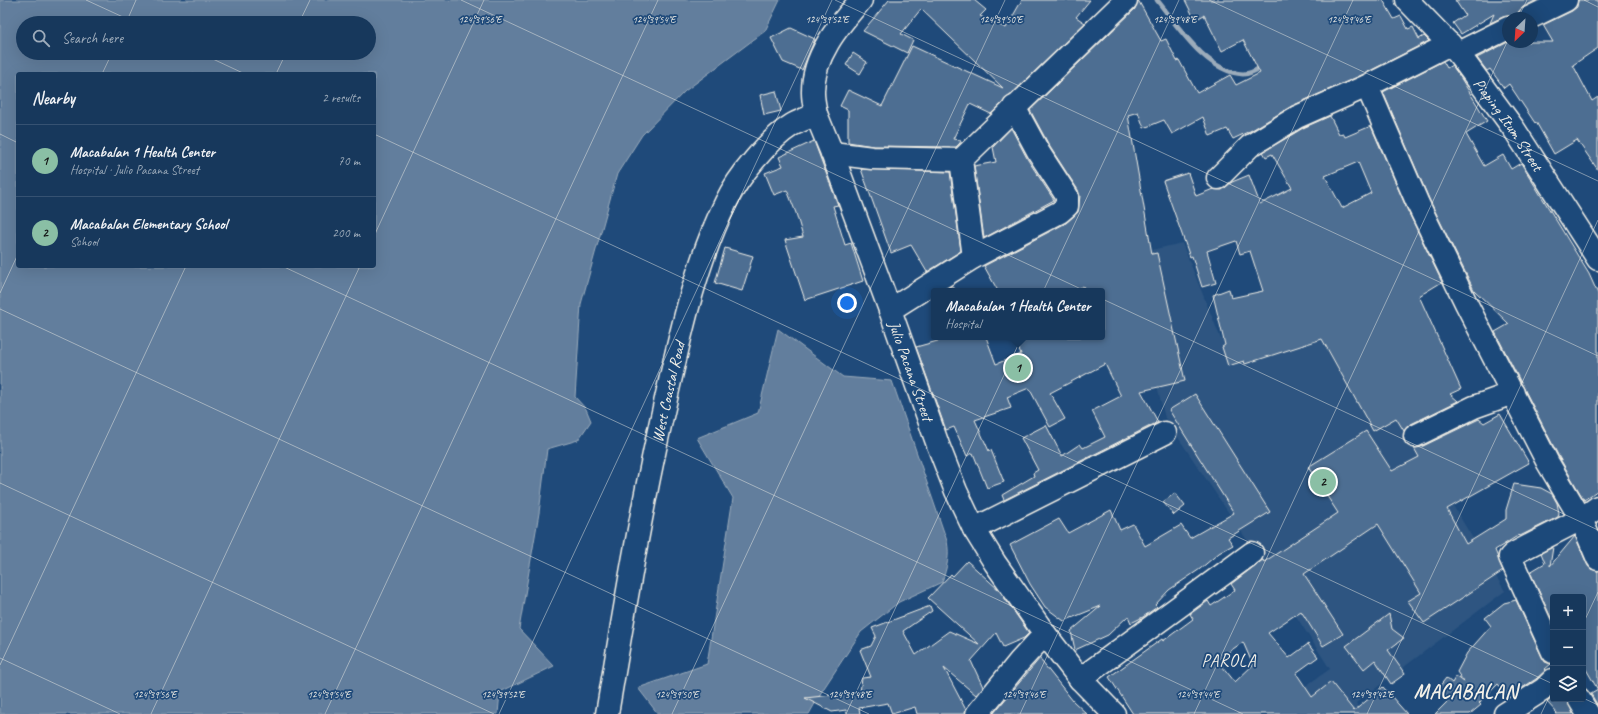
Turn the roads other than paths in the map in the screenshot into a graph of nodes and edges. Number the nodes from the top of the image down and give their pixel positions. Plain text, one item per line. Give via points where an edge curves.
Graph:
1 (861, 0) edge
2 (1126, 0) edge
3 (1407, 0) edge
4 (1566, 0) edge
5 (1538, 14) edge
6 (1502, 30) edge
7 (1454, 49) junction
8 (1367, 86) junction
9 (1014, 107) junction
10 (816, 114) junction
11 (832, 153) junction
12 (961, 160) junction
13 (1218, 178) dead end
14 (974, 257) junction
15 (1598, 259) edge
16 (890, 310) junction
17 (1513, 393) junction
18 (1164, 433) dead end
19 (1415, 436) dead end
20 (1590, 513) edge
21 (974, 529) junction
22 (1252, 553) dead end
23 (1598, 559) edge
24 (1045, 634) junction
25 (1550, 645) edge
26 (1080, 679) junction
27 (1550, 683) edge
28 (1581, 702) edge
29 (607, 714) edge
30 (977, 714) edge
31 (1114, 714) edge
32 (1505, 714) edge
33 (1588, 714) edge

1 - 10 street, Julio Pacana Street via 820,56 814,74
2 - 9 street
3 - 7 street, Piaping Itum Street
4 - 5 street
6 - 7 street
7 - 8 street
7 - 15 street, Piaping Itum Street via 1514,129
8 - 13 street via 1291,121 1250,146
8 - 17 street via 1418,204
9 - 12 street
9 - 14 street via 1067,196 1067,206
10 - 11 street, Julio Pacana Street
10 - 29 street, West Coastal Road via 792,126 769,144 746,170 726,201 704,255 685,314 656,442
11 - 12 street via 872,158
11 - 16 street, Julio Pacana Street
12 - 14 street
14 - 16 street
16 - 21 street, Julio Pacana Street via 938,445
17 - 19 street via 1474,407
17 - 20 street via 1548,463
18 - 21 street
20 - 23 street
20 - 25 street via 1510,557
21 - 24 street, Julio Pacana Street
22 - 26 street
24 - 26 street, Julio Pacana Street
24 - 30 street
26 - 31 street, Julio Pacana Street
27 - 32 street
28 - 33 street

